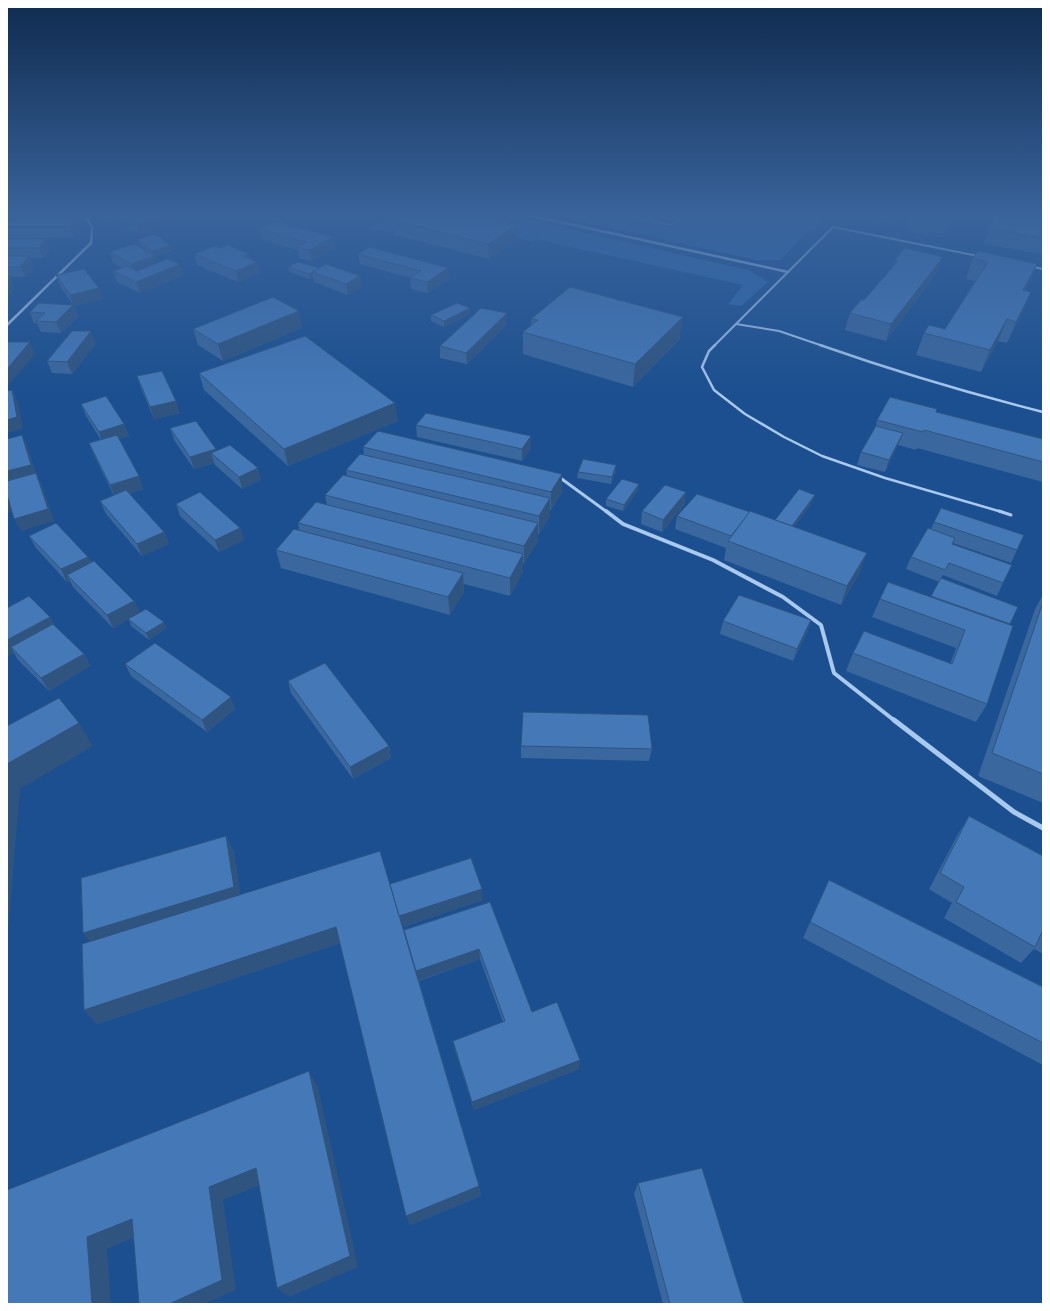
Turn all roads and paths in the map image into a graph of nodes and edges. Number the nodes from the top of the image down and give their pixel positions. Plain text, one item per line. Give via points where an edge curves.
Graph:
1 (58, 275) edge
2 (785, 275) edge
3 (736, 324) junction
4 (7, 325) edge
5 (1043, 412) edge
6 (552, 472) edge
7 (1011, 515) dead end
8 (1043, 828) edge

1 - 4 street
2 - 3 lane
3 - 5 lane via 779,330 881,366
3 - 7 lane via 708,351 702,367 714,390 745,414 822,456 885,478
6 - 8 street via 623,524 714,560 789,602 821,625 834,673 1014,812

